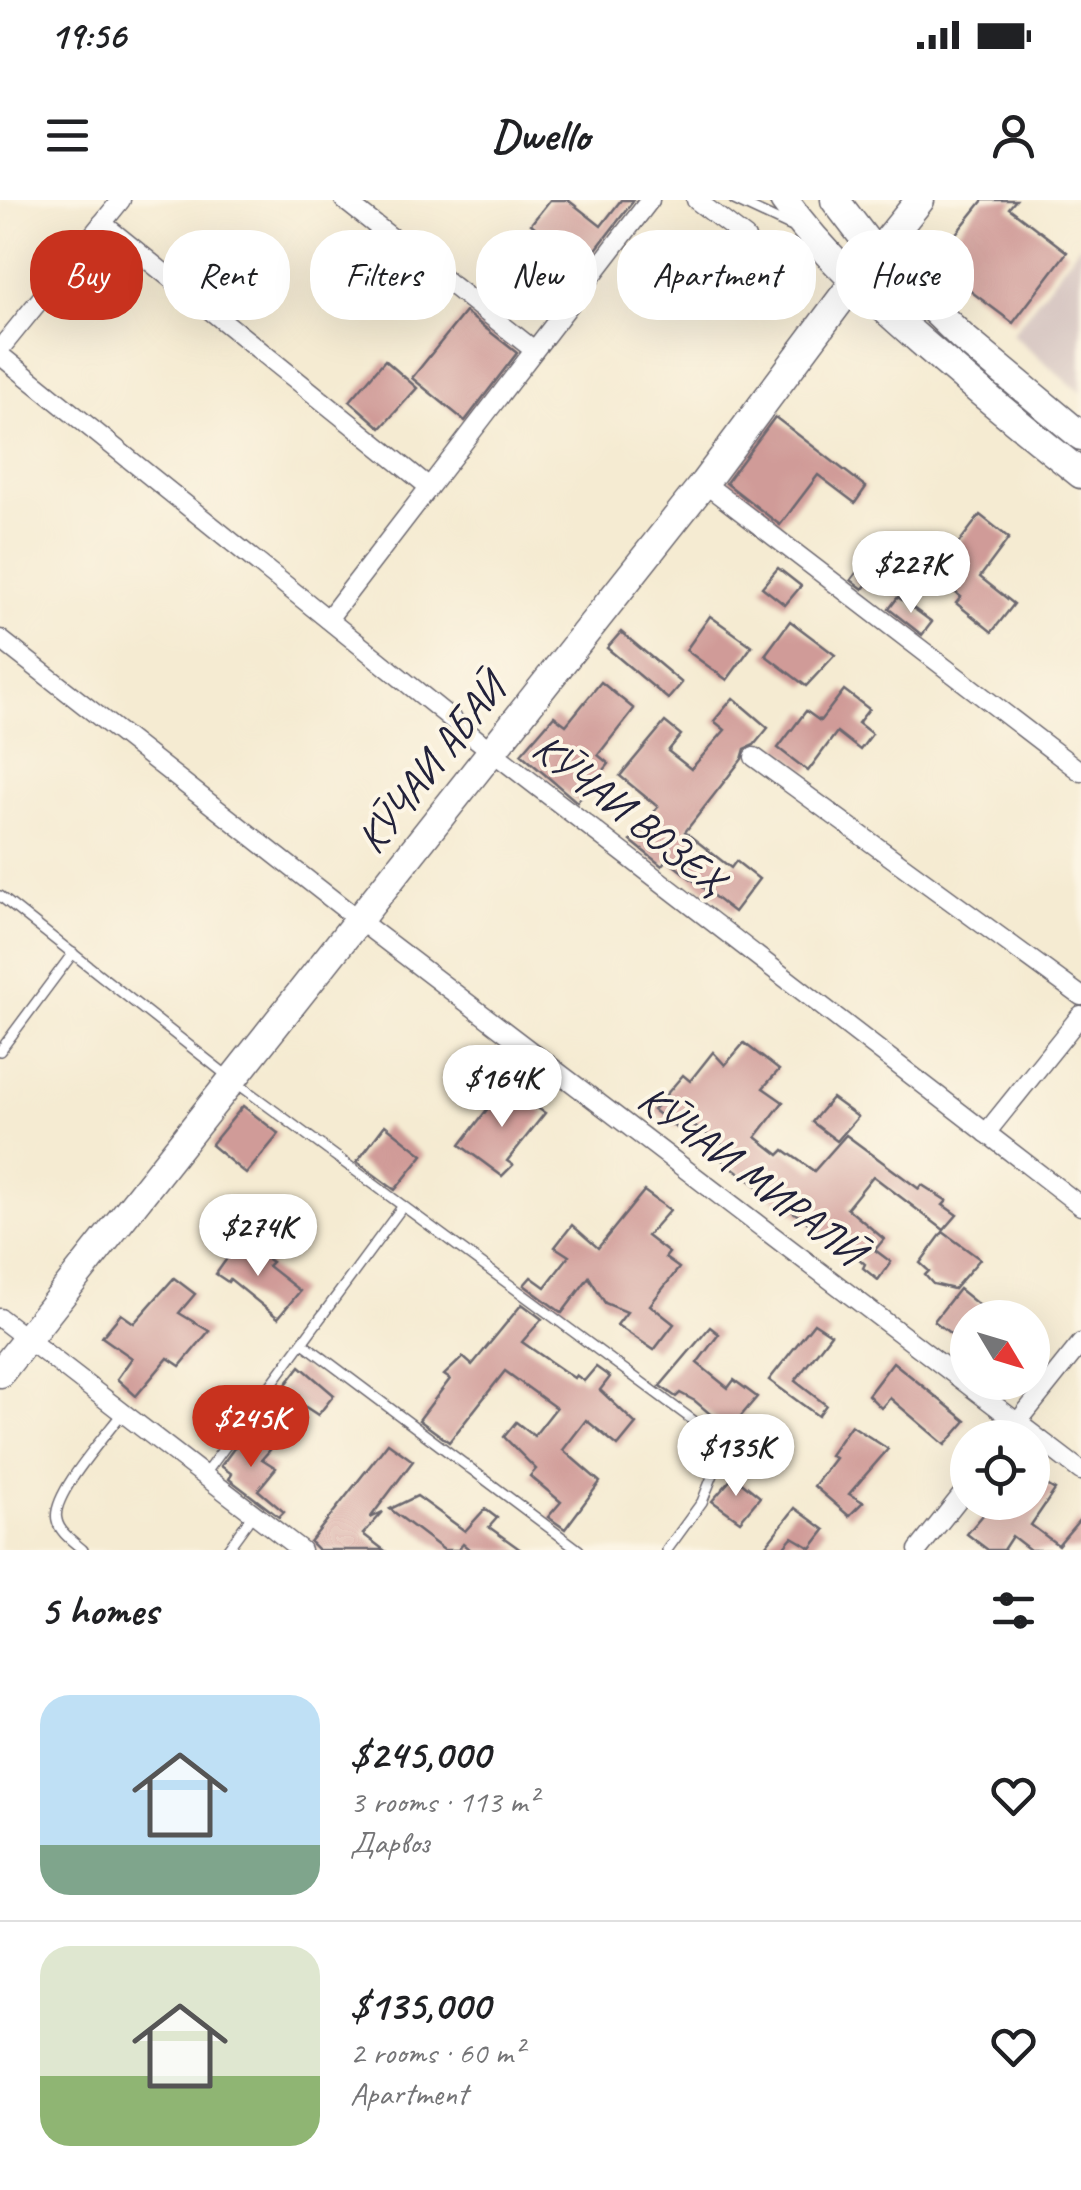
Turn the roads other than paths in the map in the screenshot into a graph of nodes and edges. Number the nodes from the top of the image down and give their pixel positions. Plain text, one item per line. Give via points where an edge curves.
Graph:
1 (120, 200) edge
2 (344, 200) edge
3 (650, 200) edge
4 (696, 200) edge
5 (734, 200) edge
6 (784, 200) edge
7 (836, 200) edge
8 (920, 200) edge
9 (102, 223) junction
10 (735, 230) edge
11 (799, 230) edge
12 (806, 230) edge
13 (858, 230) edge
14 (897, 230) edge
15 (816, 242) edge
16 (836, 263) edge
17 (836, 306) edge
18 (898, 320) edge
19 (944, 320) edge
20 (534, 350) junction
21 (0, 352) edge
22 (1081, 436) edge
23 (1081, 474) edge
24 (704, 484) junction
25 (429, 486) junction
26 (328, 619) junction
27 (0, 639) edge
28 (490, 750) junction
29 (754, 757) dead end
30 (1081, 772) edge
31 (0, 896) edge
32 (360, 920) junction
33 (72, 954) junction
34 (1081, 996) edge
35 (1081, 1015) edge
36 (0, 1051) edge
37 (234, 1080) junction
38 (986, 1132) junction
39 (403, 1206) junction
40 (1081, 1206) edge
41 (0, 1318) edge
42 (28, 1339) junction
43 (303, 1342) junction
44 (1081, 1342) edge
45 (0, 1373) edge
46 (123, 1412) junction
47 (998, 1420) edge
48 (1019, 1420) edge
49 (1050, 1453) edge
50 (1081, 1471) edge
51 (205, 1474) junction
52 (950, 1509) edge
53 (254, 1514) junction
54 (83, 1550) edge
55 (226, 1550) edge
56 (301, 1550) edge
57 (579, 1550) edge
58 (667, 1550) edge
59 (918, 1550) edge

1 - 9 street
2 - 20 street
3 - 20 street
4 - 10 street
5 - 11 lane
6 - 12 street
7 - 13 street
8 - 14 street, КӮЧАИ АБАӢ
9 - 21 street
9 - 25 street
15 - 16 street
17 - 24 street, КӮЧАИ АБАӢ
18 - 23 street
19 - 22 street
20 - 25 street
21 - 26 street, КӮЧАИ ВОЗЕҲ
24 - 28 street, КӮЧАИ АБАӢ
24 - 30 street
25 - 26 street
26 - 28 street, КӮЧАИ ВОЗЕҲ
27 - 32 street, КӮЧАИ МИРАЛӢ
28 - 32 street, КӮЧАИ АБАӢ
28 - 38 street, КӮЧАИ ВОЗЕҲ
29 - 34 street
31 - 33 lane
32 - 37 street, КӮЧАИ АБАӢ
32 - 47 street, КӮЧАИ МИРАЛӢ
33 - 36 lane
33 - 37 lane
35 - 38 street
37 - 39 lane
37 - 42 street, КӮЧАИ АБАӢ
38 - 40 street, КӮЧАИ ВОЗЕҲ
39 - 43 lane
39 - 58 lane via 694,1421 718,1462 702,1502
41 - 42 street
42 - 45 street, КӮЧАИ АБАӢ
42 - 46 street
43 - 51 lane
43 - 57 lane
44 - 48 street
46 - 51 street
46 - 54 lane via 55,1510 57,1526
49 - 50 street, КӮЧАИ МИРАЛӢ
51 - 53 street
52 - 59 street
53 - 55 lane
53 - 56 street

